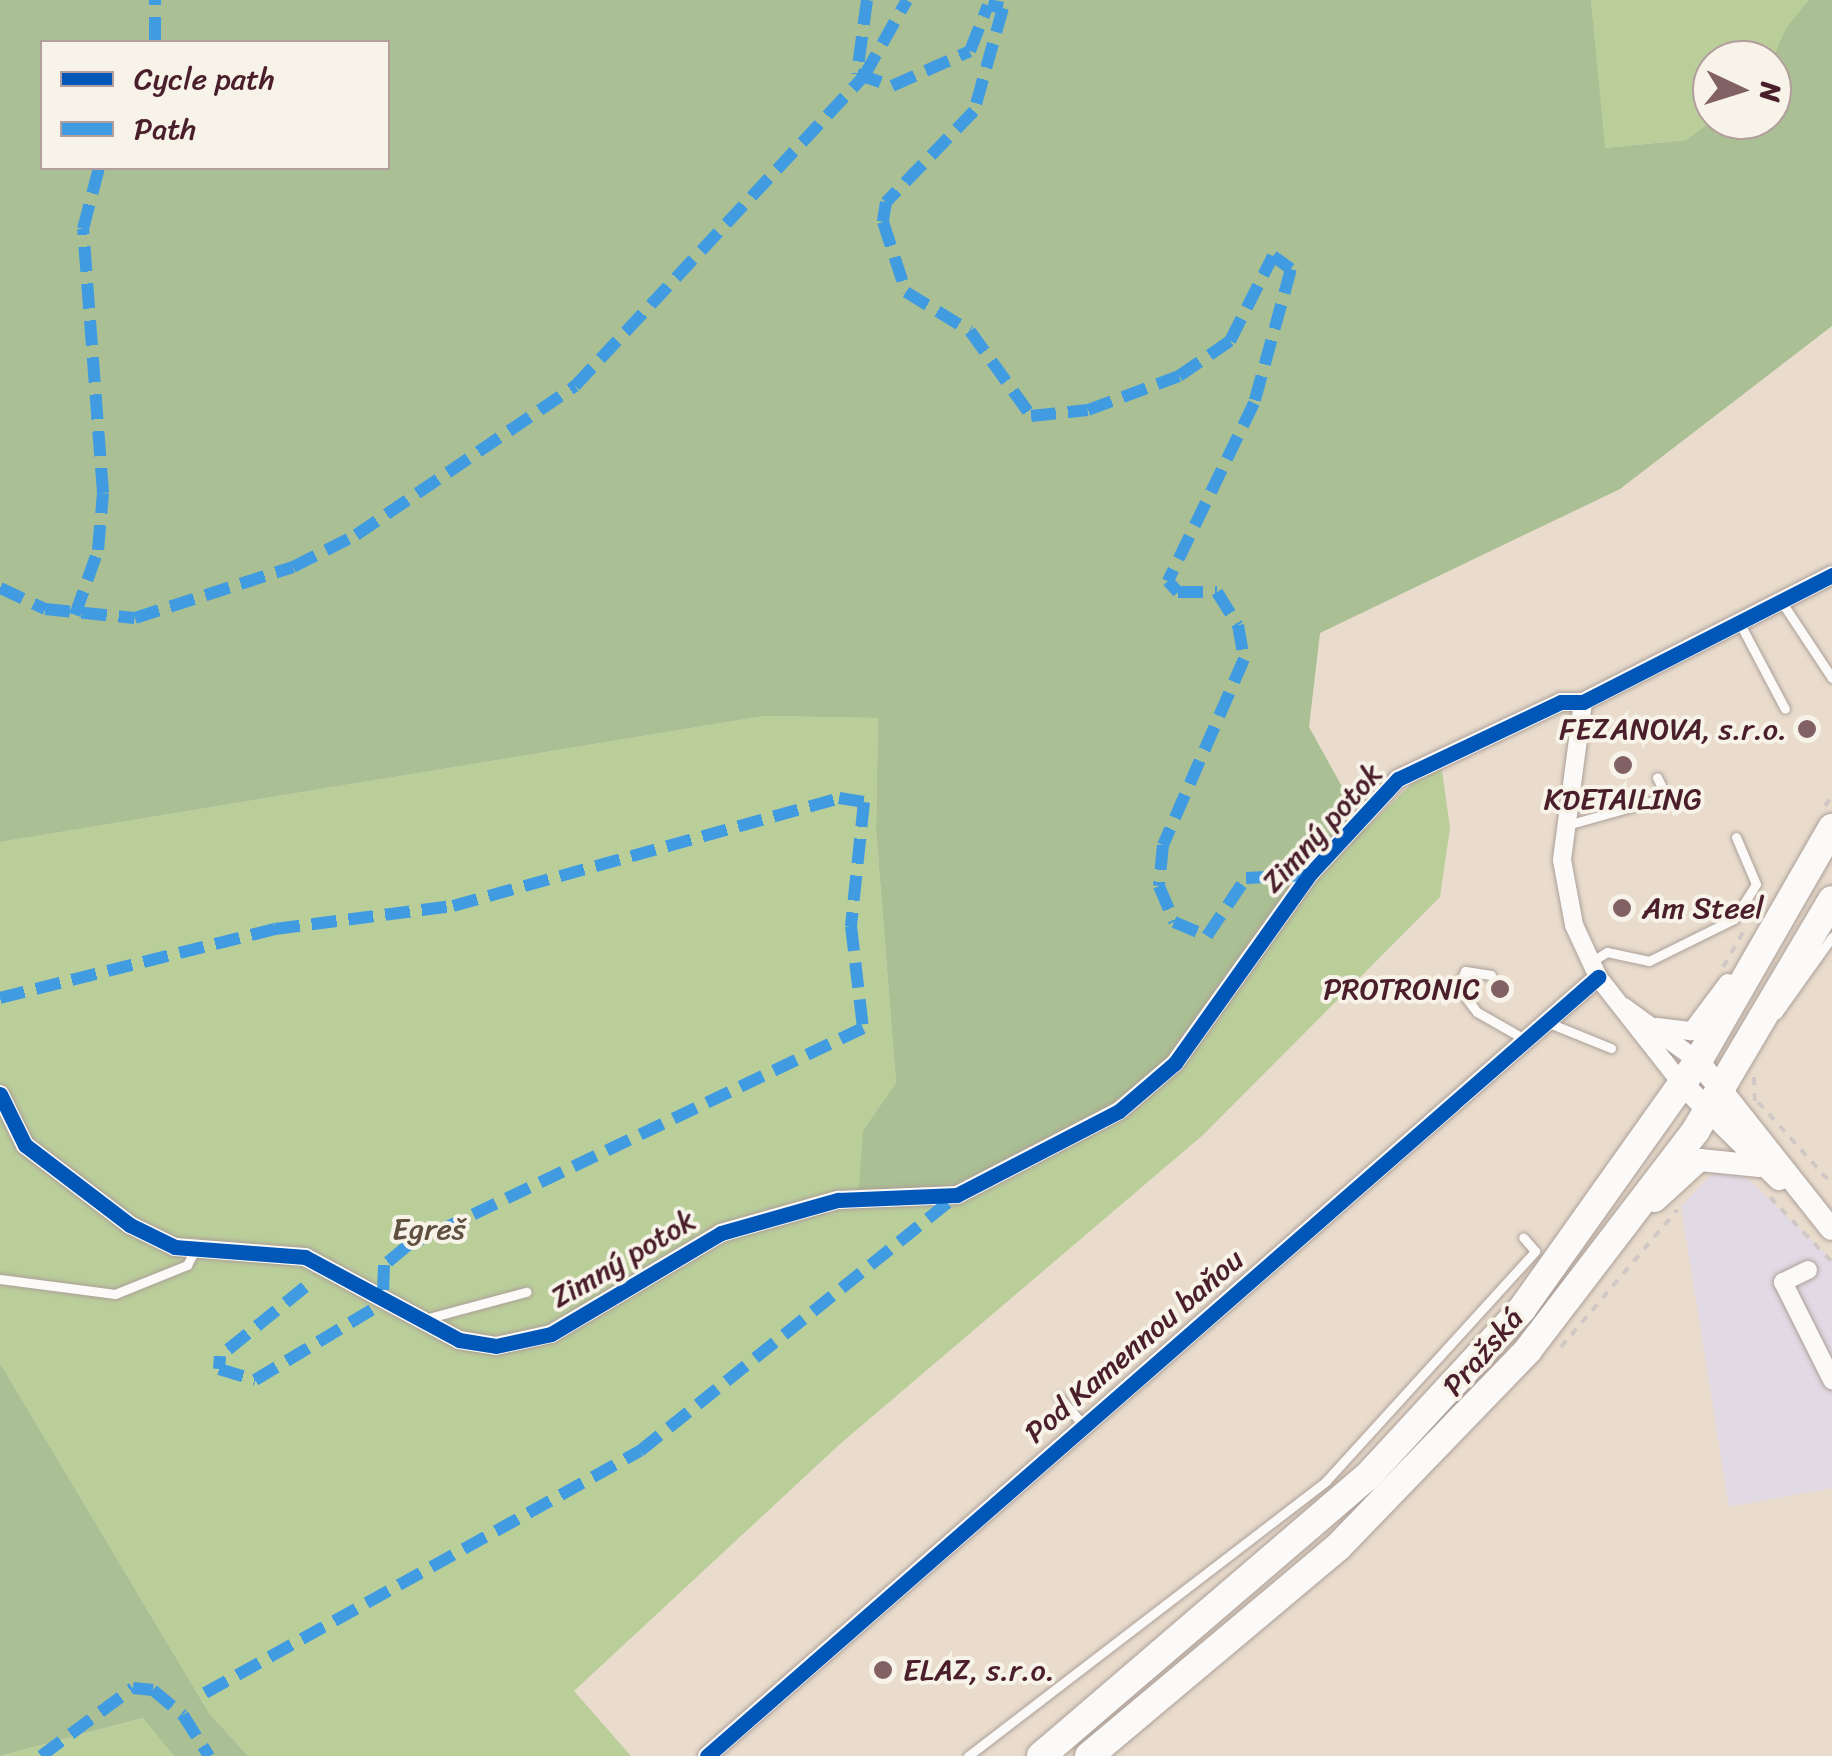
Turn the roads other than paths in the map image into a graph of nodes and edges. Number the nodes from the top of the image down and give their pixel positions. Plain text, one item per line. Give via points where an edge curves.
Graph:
1 (1832, 574) edge
2 (1781, 600) junction
3 (1738, 622) junction
4 (1831, 674) edge
5 (1582, 702) junction
6 (1784, 709) dead end
7 (1656, 776) dead end
8 (1564, 826) junction
9 (1832, 828) edge
10 (1736, 837) dead end
11 (1816, 855) junction
12 (1832, 900) edge
13 (1832, 938) edge
14 (1594, 969) junction
15 (1491, 975) dead end
16 (1615, 1001) junction
17 (1546, 1022) junction
18 (1657, 1027) junction
19 (1526, 1040) junction
20 (1749, 1042) junction
21 (1611, 1048) dead end
22 (1690, 1073) junction
23 (0, 1094) edge
24 (1716, 1098) junction
25 (1750, 1105) junction
26 (1770, 1171) junction
27 (1832, 1229) edge
28 (1622, 1236) junction
29 (1523, 1238) dead end
30 (196, 1250) junction
31 (1808, 1270) dead end
32 (0, 1279) edge
33 (526, 1292) dead end
34 (423, 1320) junction
35 (1832, 1380) edge
36 (1059, 1396) dead end
37 (1084, 1426) junction
38 (707, 1756) edge
39 (968, 1756) edge
40 (1042, 1756) edge
41 (1089, 1756) edge

1 - 2 street
2 - 3 street
2 - 4 lane
3 - 5 street
3 - 6 lane
5 - 8 street
5 - 34 street, Zimný potok via 1562,702 1398,779 1309,874 1175,1062 1119,1111 958,1195 838,1200 721,1233 551,1334 496,1346
7 - 8 lane via 1667,797
8 - 14 street via 1574,925
9 - 11 main road, Pražská
10 - 14 lane via 1756,884 1734,919 1649,961 1607,952
11 - 18 street, Pražská via 1699,1026 1682,1034
11 - 22 main road, Pražská
12 - 20 main road, Pražská
13 - 20 lane via 1803,989
14 - 16 street
14 - 17 street, Pod Kamennou baňou
15 - 19 lane via 1466,971 1464,998
16 - 18 street
16 - 22 street
17 - 19 street, Pod Kamennou baňou
17 - 21 lane
18 - 22 street
19 - 37 street, Pod Kamennou baňou
20 - 24 main road, Pražská
20 - 25 street
22 - 24 street
22 - 40 main road, Pražská via 1522,1309 1443,1399 1271,1566
23 - 30 street, Zimný potok via 25,1145 130,1225
24 - 25 street
24 - 26 street
24 - 28 main road, Pražská
25 - 27 street
26 - 27 street
26 - 28 street via 1731,1157 1700,1160
28 - 41 main road, Pražská via 1421,1467
29 - 39 lane via 1534,1251 1523,1265 1326,1481
30 - 32 lane via 188,1264 115,1294
30 - 34 street, Zimný potok via 305,1257
31 - 35 street via 1783,1282
33 - 34 lane
36 - 37 lane
37 - 38 street, Pod Kamennou baňou

